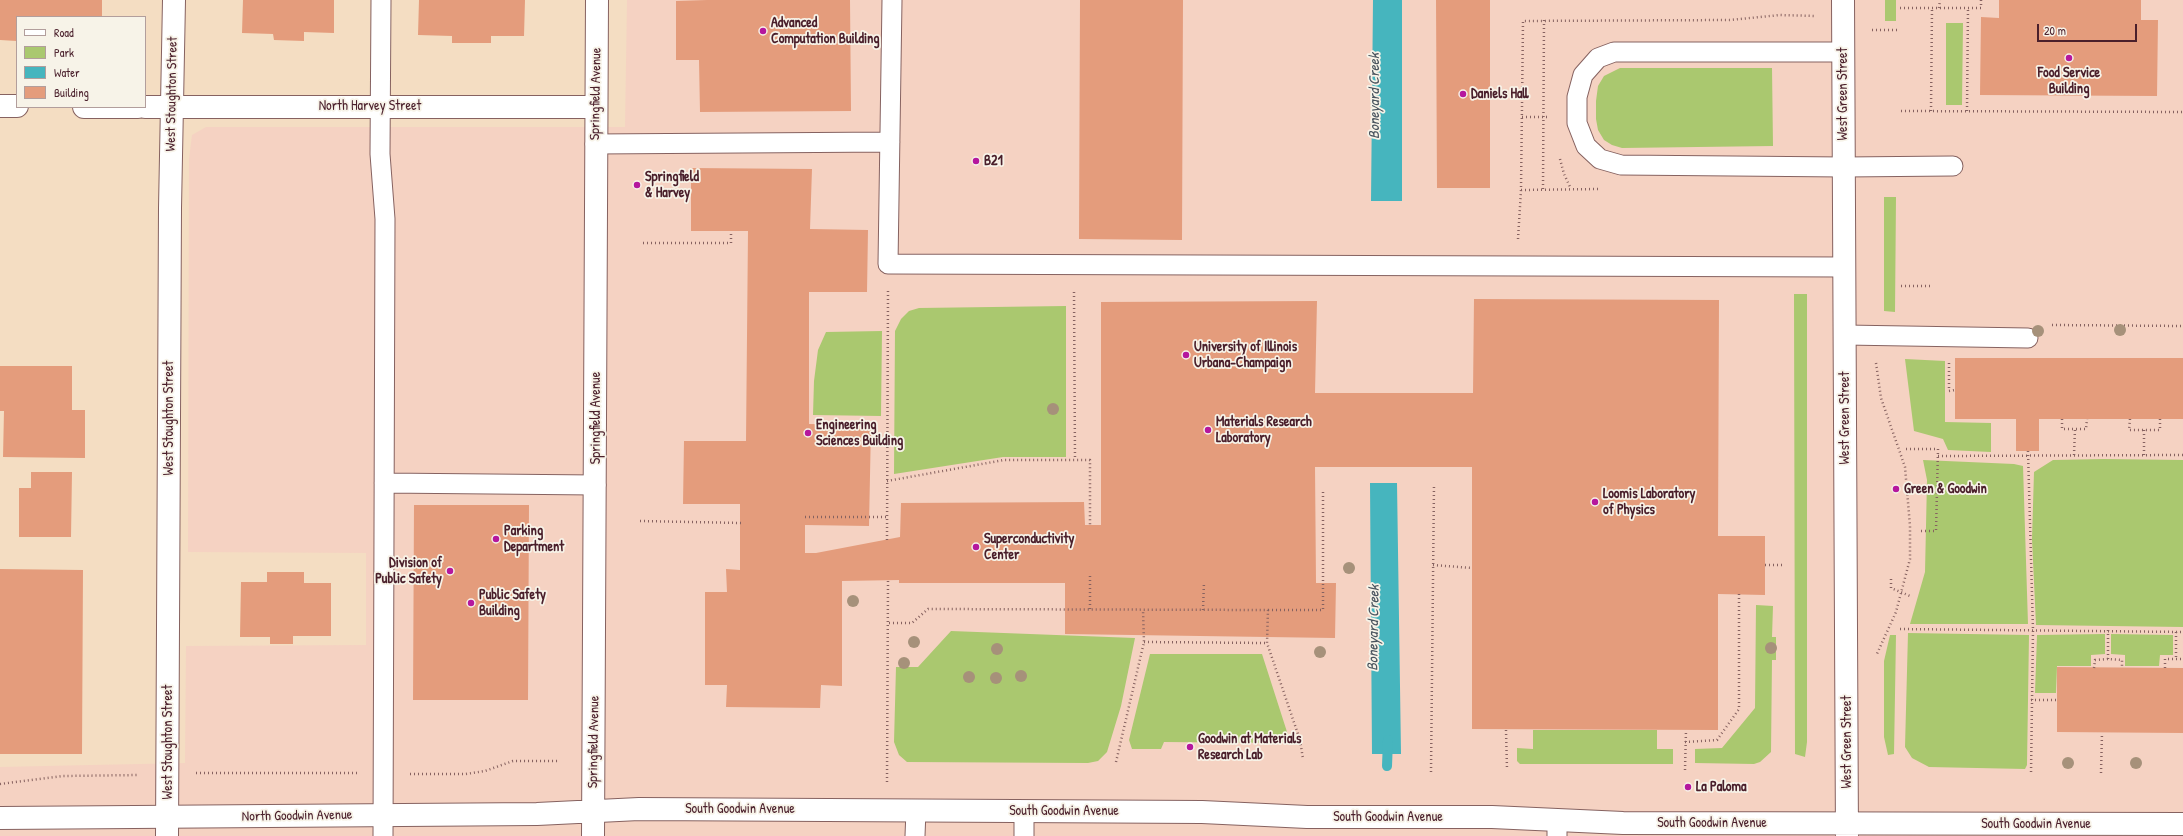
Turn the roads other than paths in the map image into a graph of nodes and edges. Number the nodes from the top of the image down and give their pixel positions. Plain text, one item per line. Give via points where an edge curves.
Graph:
1 (174, 0) edge
2 (381, 0) edge
3 (597, 0) edge
4 (892, 0) edge
5 (1843, 0) edge
6 (1844, 52) junction
7 (0, 106) edge
8 (16, 106) edge
9 (171, 106) junction
10 (380, 106) junction
11 (146, 107) edge
12 (595, 107) junction
13 (890, 142) junction
14 (595, 144) junction
15 (1953, 166) dead end
16 (1844, 167) junction
17 (1844, 266) junction
18 (1845, 334) junction
19 (2028, 338) dead end
20 (384, 483) junction
21 (596, 485) junction
22 (916, 810) junction
23 (593, 811) junction
24 (1024, 811) junction
25 (0, 818) edge
26 (2183, 824) edge
27 (383, 825) edge
28 (168, 826) edge
29 (1557, 828) edge
30 (1847, 830) edge
31 (593, 836) edge
32 (915, 836) edge
33 (1024, 836) edge

1 - 9 street, West Stoughton Street
2 - 10 lane
3 - 12 street, Springfield Avenue
4 - 13 lane
5 - 6 street, West Green Street
6 - 16 street, West Green Street
6 - 16 lane via 1614,52 1598,58 1582,75 1577,97 1577,123 1586,146 1600,159 1621,164
7 - 8 street
9 - 10 street, North Harvey Street
9 - 11 street, North Harvey Street
9 - 28 street, West Stoughton Street
10 - 12 street, North Harvey Street
10 - 20 lane via 380,154 385,219
12 - 14 street, Springfield Avenue
13 - 14 lane
13 - 17 lane via 888,264
14 - 21 street, Springfield Avenue
15 - 16 lane
16 - 17 street, West Green Street
17 - 18 street, West Green Street
18 - 19 lane
18 - 30 street, West Green Street
20 - 21 lane
20 - 27 lane
21 - 23 street, Springfield Avenue
22 - 23 street, South Goodwin Avenue
22 - 24 street, South Goodwin Avenue
22 - 32 lane
23 - 27 street, North Goodwin Avenue
23 - 31 street, Springfield Avenue
24 - 29 street, South Goodwin Avenue via 1202,812 1307,817 1492,817
24 - 33 lane
25 - 28 street, North Goodwin Avenue
26 - 30 street, South Goodwin Avenue
27 - 28 street, North Goodwin Avenue
29 - 30 street, South Goodwin Avenue via 1623,823

